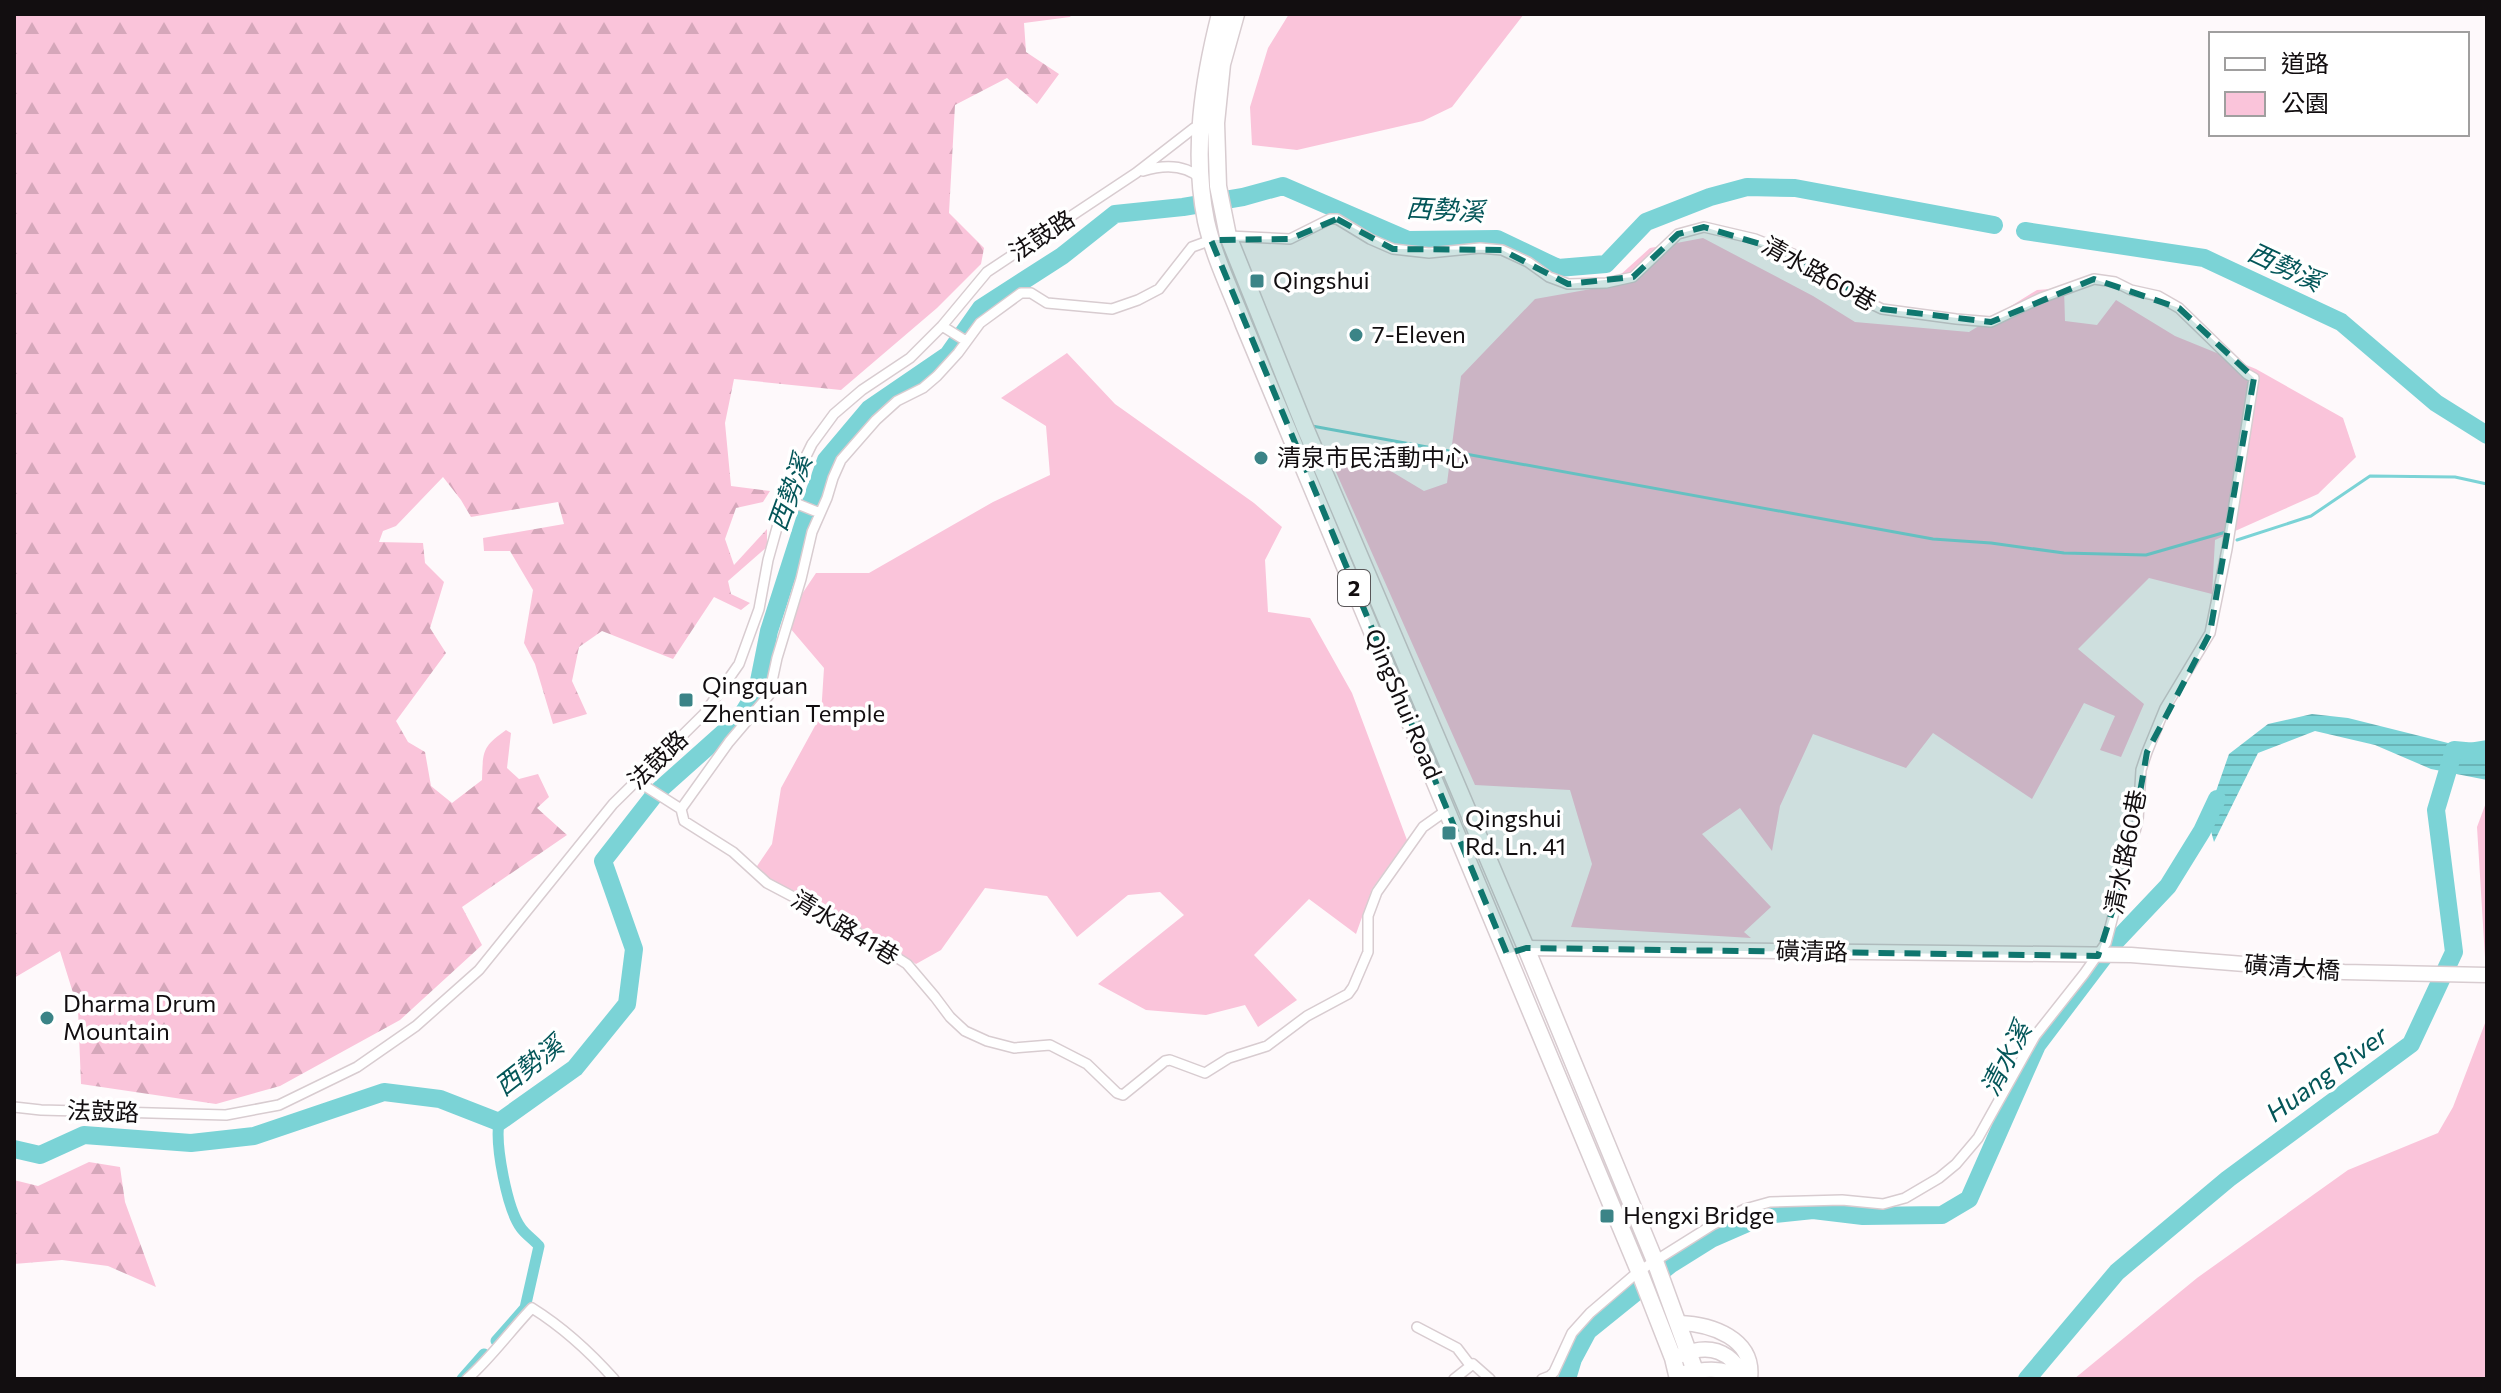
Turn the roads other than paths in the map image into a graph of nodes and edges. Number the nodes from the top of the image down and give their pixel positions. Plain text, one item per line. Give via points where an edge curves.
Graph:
1 (1220, 14) edge
2 (1236, 14) edge
3 (1216, 123) junction
4 (1200, 129) junction
5 (1136, 173) junction
6 (1207, 185) junction
7 (1228, 236) junction
8 (1211, 240) junction
9 (942, 326) junction
10 (966, 341) junction
11 (785, 499) junction
12 (820, 513) junction
13 (637, 781) junction
14 (1465, 806) junction
15 (681, 809) junction
16 (1447, 810) junction
17 (1526, 948) junction
18 (1507, 954) junction
19 (2098, 956) junction
20 (2487, 975) edge
21 (14, 1107) edge
22 (1656, 1264) junction
23 (1640, 1273) junction
24 (1679, 1323) junction
25 (1417, 1327) dead end
26 (1690, 1351) junction
27 (1470, 1365) junction
28 (1676, 1371) edge
29 (1697, 1375) edge
30 (467, 1379) edge
31 (614, 1379) edge
32 (1454, 1379) edge
33 (1490, 1379) edge
34 (1542, 1379) edge
35 (1746, 1379) edge

1 - 4 main road, 2
2 - 3 main road, 2 via 1222,64
3 - 4 street, 法鼓路
3 - 6 main road, 2
4 - 5 street, 法鼓路 via 1194,128
4 - 6 main road, 2
5 - 6 street via 1158,166 1180,168
5 - 9 street, 法鼓路 via 987,272
6 - 7 main road, QingShui Road / 2
6 - 8 main road, QingShui Road / 2
7 - 8 street, 清水路60巷
7 - 14 main road, QingShui Road / 2
7 - 19 street, 清水路60巷 via 1290,239 1337,219 1393,249 1502,250 1568,284 1633,277 1678,234 1704,227 1793,254 1855,296 1910,315 1991,322 2094,279 2158,296 2179,308 2254,378 2210,633 2165,708 2147,752 2138,820 2106,943
8 - 10 street via 1192,247 1159,289 1138,300 1112,309 1047,303 1021,293 980,323
8 - 16 main road, QingShui Road / 2
9 - 10 street
9 - 11 street, 法鼓路 via 910,358 834,414 812,444
10 - 12 street via 937,376 897,401 841,460
11 - 12 street
11 - 13 street, 法鼓路 via 759,609 739,664 704,714
12 - 15 street via 769,695
13 - 15 street, 清水路41巷
13 - 21 street, 法鼓路 via 479,970 416,1026 357,1067 279,1105 226,1115
14 - 16 street, 清水路41巷
14 - 17 main road, QingShui Road / 2
15 - 16 street, 清水路41巷 via 684,821 733,852 767,883 907,964 965,1031 1014,1048 1050,1045 1087,1064 1123,1095 1165,1061 1205,1073 1229,1058 1267,1046 1348,994 1368,952 1368,916 1377,892 1423,827
16 - 18 main road, QingShui Road / 2
17 - 18 street
17 - 19 street, 磺清路
17 - 22 main road, QingShui Road / 2
18 - 23 main road, QingShui Road / 2
19 - 20 street, 磺清大橋
19 - 22 street via 2035,1036 1978,1138 1939,1178 1883,1204 1770,1202 1745,1209
22 - 23 street
22 - 24 main road, 2
23 - 28 main road, 2
23 - 34 street via 1590,1313 1572,1333 1554,1372
24 - 26 main road, 2
24 - 35 street via 1721,1330 1735,1341 1751,1369
25 - 27 street via 1457,1348
26 - 28 street
26 - 29 main road, 2
26 - 35 street via 1710,1349 1730,1357
27 - 32 street
27 - 33 street
28 - 29 street
29 - 35 street via 1722,1369
30 - 31 street via 532,1308 567,1331

